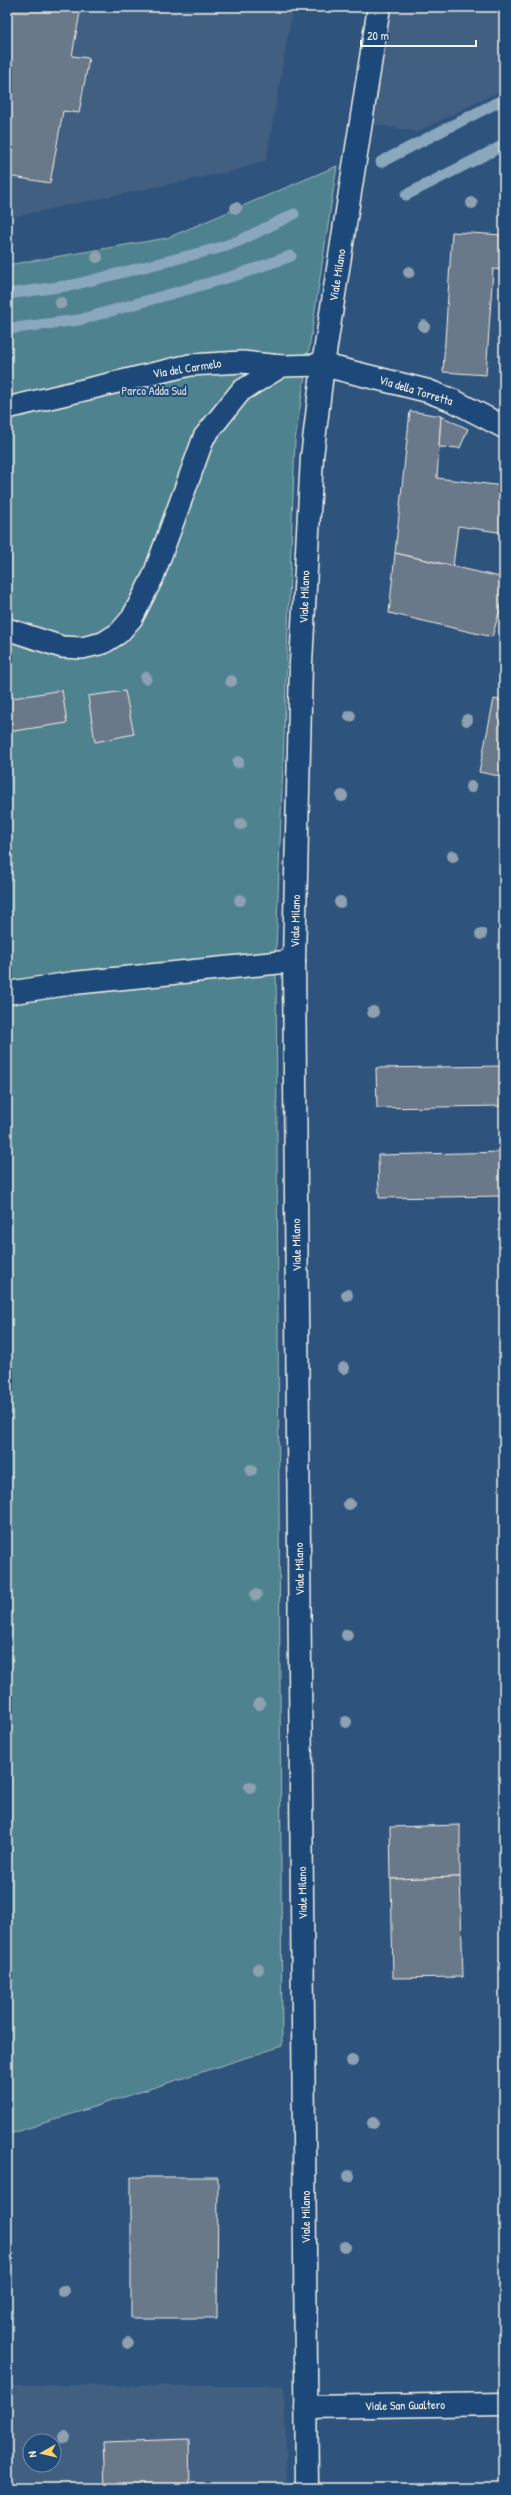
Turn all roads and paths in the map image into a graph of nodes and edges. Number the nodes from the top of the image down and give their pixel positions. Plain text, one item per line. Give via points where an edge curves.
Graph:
1 (379, 7) edge
2 (323, 365) junction
3 (282, 366) junction
4 (7, 408) edge
5 (504, 427) edge
6 (7, 629) edge
7 (294, 961) junction
8 (7, 993) edge
9 (504, 2404) edge
10 (306, 2407) junction
11 (307, 2488) edge

1 - 2 street, Viale Milano
2 - 3 lane, Via del Carmelo
2 - 5 street, Via della Torretta via 428,392 454,401
2 - 7 street, Viale Milano via 312,457 306,551
3 - 4 lane, Via del Carmelo via 242,362 190,365
3 - 6 lane via 241,391 204,437 153,577 132,618 119,633 103,643 82,648 62,647
7 - 8 street via 74,983
7 - 10 street, Viale Milano
9 - 10 street, Viale San Gualtero
10 - 11 street, Viale Milano

